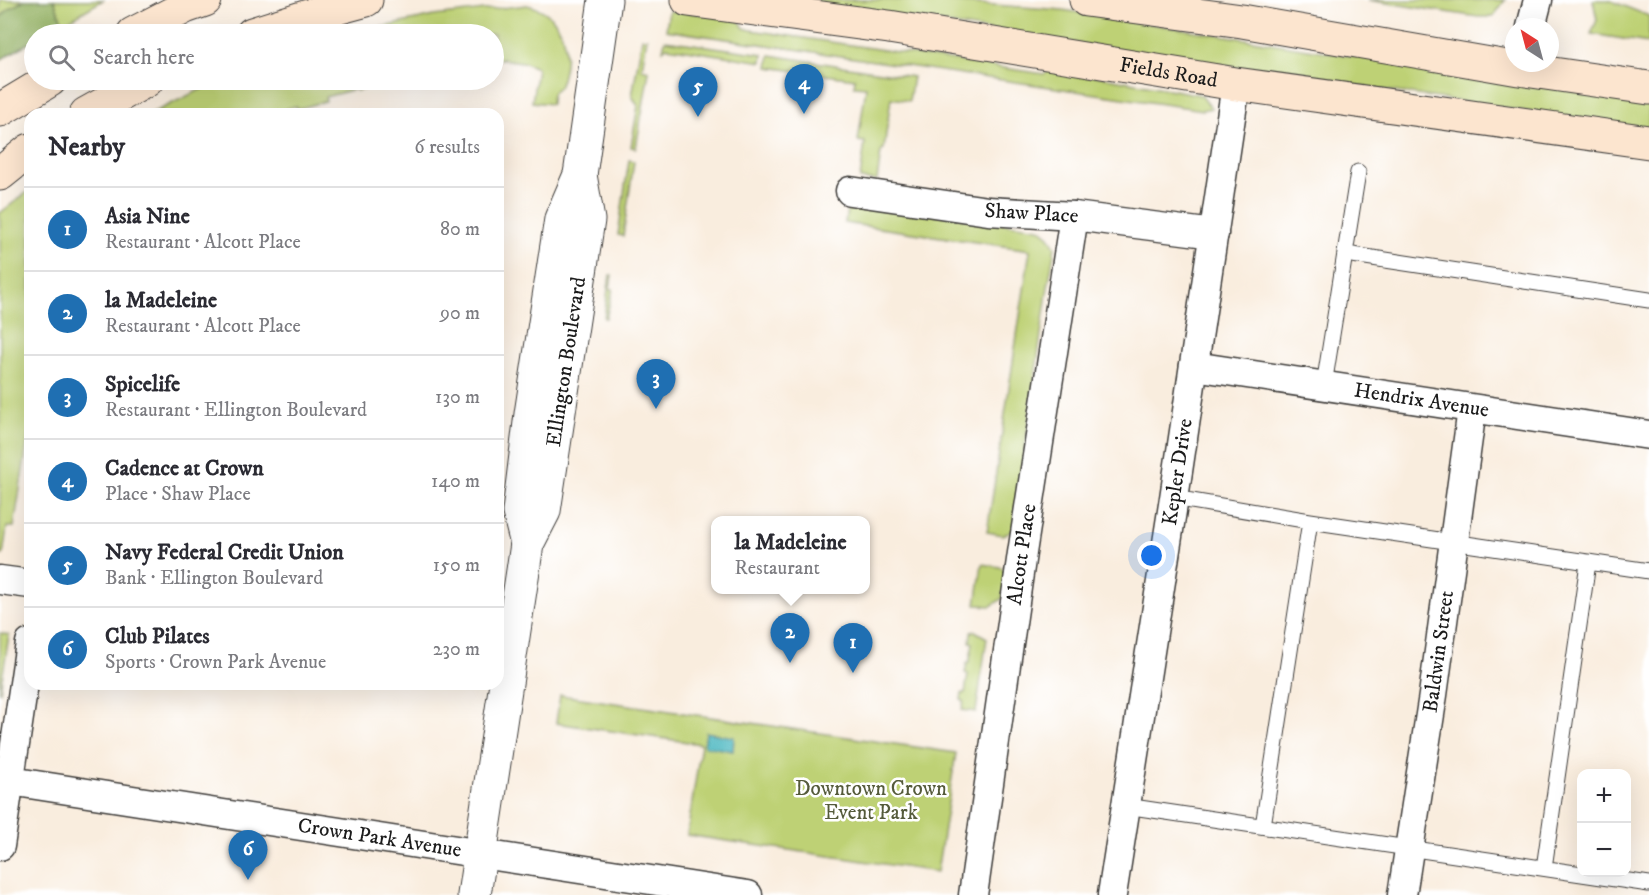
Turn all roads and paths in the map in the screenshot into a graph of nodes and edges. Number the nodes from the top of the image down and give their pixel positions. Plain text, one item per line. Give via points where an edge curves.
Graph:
1 (205, 0) edge
2 (366, 0) edge
3 (605, 0) edge
4 (688, 0) edge
5 (1086, 0) edge
6 (1538, 0) edge
7 (1533, 18) edge
8 (152, 24) edge
9 (283, 24) edge
10 (1505, 64) edge
11 (1555, 72) edge
12 (1236, 84) junction
13 (1649, 88) edge
14 (33, 90) edge
15 (129, 90) edge
16 (97, 108) edge
17 (0, 110) edge
18 (1649, 142) edge
19 (24, 155) edge
20 (1358, 172) dead end
21 (0, 174) edge
22 (850, 191) dead end
23 (1074, 216) junction
24 (1214, 234) junction
25 (1346, 254) junction
26 (1649, 300) edge
27 (1194, 366) junction
28 (1324, 385) junction
29 (1472, 409) junction
30 (1649, 435) edge
31 (1174, 498) junction
32 (1310, 521) junction
33 (1453, 543) junction
34 (1588, 563) junction
35 (1649, 571) edge
36 (0, 580) edge
37 (24, 583) edge
38 (24, 684) edge
39 (10, 781) junction
40 (1126, 806) junction
41 (1263, 826) junction
42 (0, 846) edge
43 (1410, 848) junction
44 (480, 853) junction
45 (1544, 868) junction
46 (1649, 884) edge
47 (474, 895) edge
48 (748, 895) edge
49 (973, 895) edge
50 (1112, 895) edge
51 (1402, 895) edge

1 - 8 main road
2 - 9 main road
3 - 44 street, Ellington Boulevard via 580,175 588,220 544,511 527,544
4 - 12 main road, Fields Road via 889,27
5 - 10 main road
6 - 7 street
11 - 13 main road
12 - 18 main road, Fields Road
12 - 24 street, Kepler Drive
14 - 17 main road
15 - 16 main road
19 - 21 main road
20 - 25 lane
22 - 23 street, Shaw Place via 988,211
23 - 24 street, Shaw Place
23 - 49 street, Alcott Place
24 - 27 street, Kepler Drive
25 - 26 lane
25 - 28 lane
27 - 28 street, Hendrix Avenue
27 - 31 street, Kepler Drive
28 - 29 street, Hendrix Avenue
29 - 30 street, Hendrix Avenue
29 - 33 street, Baldwin Street
31 - 32 lane
31 - 40 street, Kepler Drive
32 - 33 lane
32 - 41 lane
33 - 34 lane
33 - 43 street, Baldwin Street
34 - 35 lane
34 - 45 lane
36 - 37 street
38 - 39 street
39 - 42 street
39 - 44 street, Crown Park Avenue
40 - 41 lane
40 - 50 street, Kepler Drive
41 - 43 lane
43 - 45 lane
43 - 51 street, Baldwin Street
44 - 47 street, Ellington Boulevard
44 - 48 street, Crown Park Avenue
45 - 46 lane

